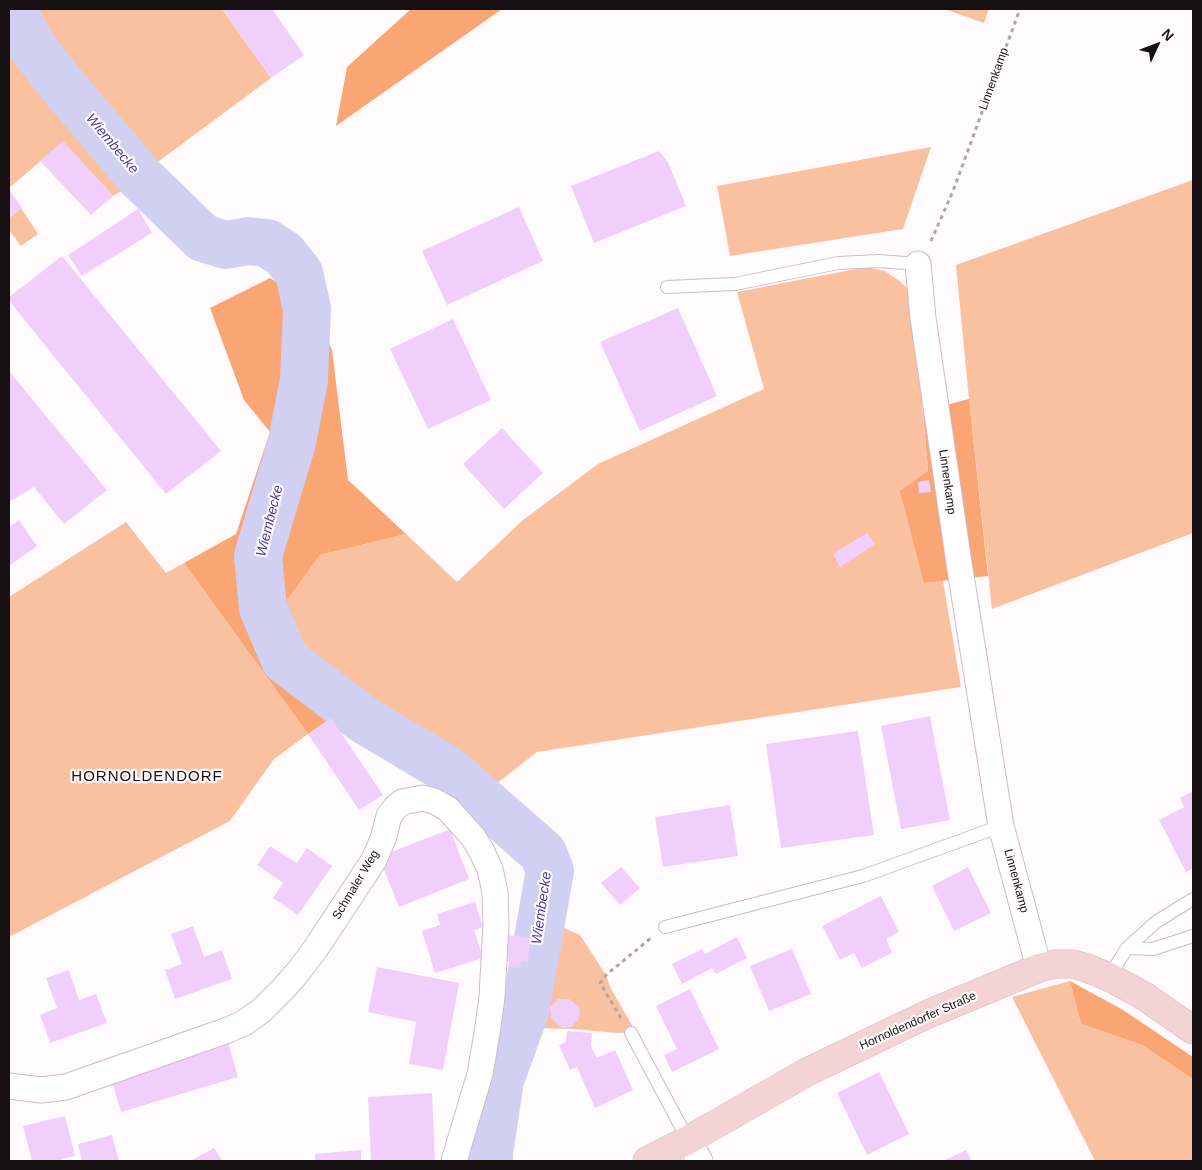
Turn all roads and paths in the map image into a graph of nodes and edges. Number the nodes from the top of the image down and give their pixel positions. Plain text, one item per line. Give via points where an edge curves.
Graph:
1 (1020, 9) edge
2 (918, 264) junction
3 (667, 287) dead end
4 (1001, 826) junction
5 (1193, 899) edge
6 (665, 927) joint
7 (1193, 936) edge
8 (1127, 948) junction
9 (1040, 968) junction
10 (1109, 976) junction
11 (1193, 1030) edge
12 (630, 1033) joint
13 (9, 1086) edge
14 (694, 1151) edge
15 (454, 1161) edge
16 (647, 1161) edge

1 - 2 path, Linnenkamp via 950,199
2 - 3 lane via 879,261 838,263 735,284
2 - 4 street, Linnenkamp via 923,318
4 - 6 lane via 863,876
4 - 9 street, Linnenkamp
5 - 8 lane via 1156,922
6 - 12 path via 600,983
7 - 8 lane via 1153,949
8 - 10 lane
9 - 10 street, Hornoldendorfer Straße via 1073,964
9 - 14 street, Hornoldendorfer Straße via 928,1014 807,1072
10 - 11 street, Hornoldendorfer Straße
12 - 14 lane
13 - 15 street, Schmaler Weg via 41,1090 66,1087 228,1030 262,1010 316,948 371,864 395,808 402,802 424,798 448,810 473,837 490,869 495,892 492,997 487,1033 480,1074
14 - 16 street, Hornoldendorfer Straße

